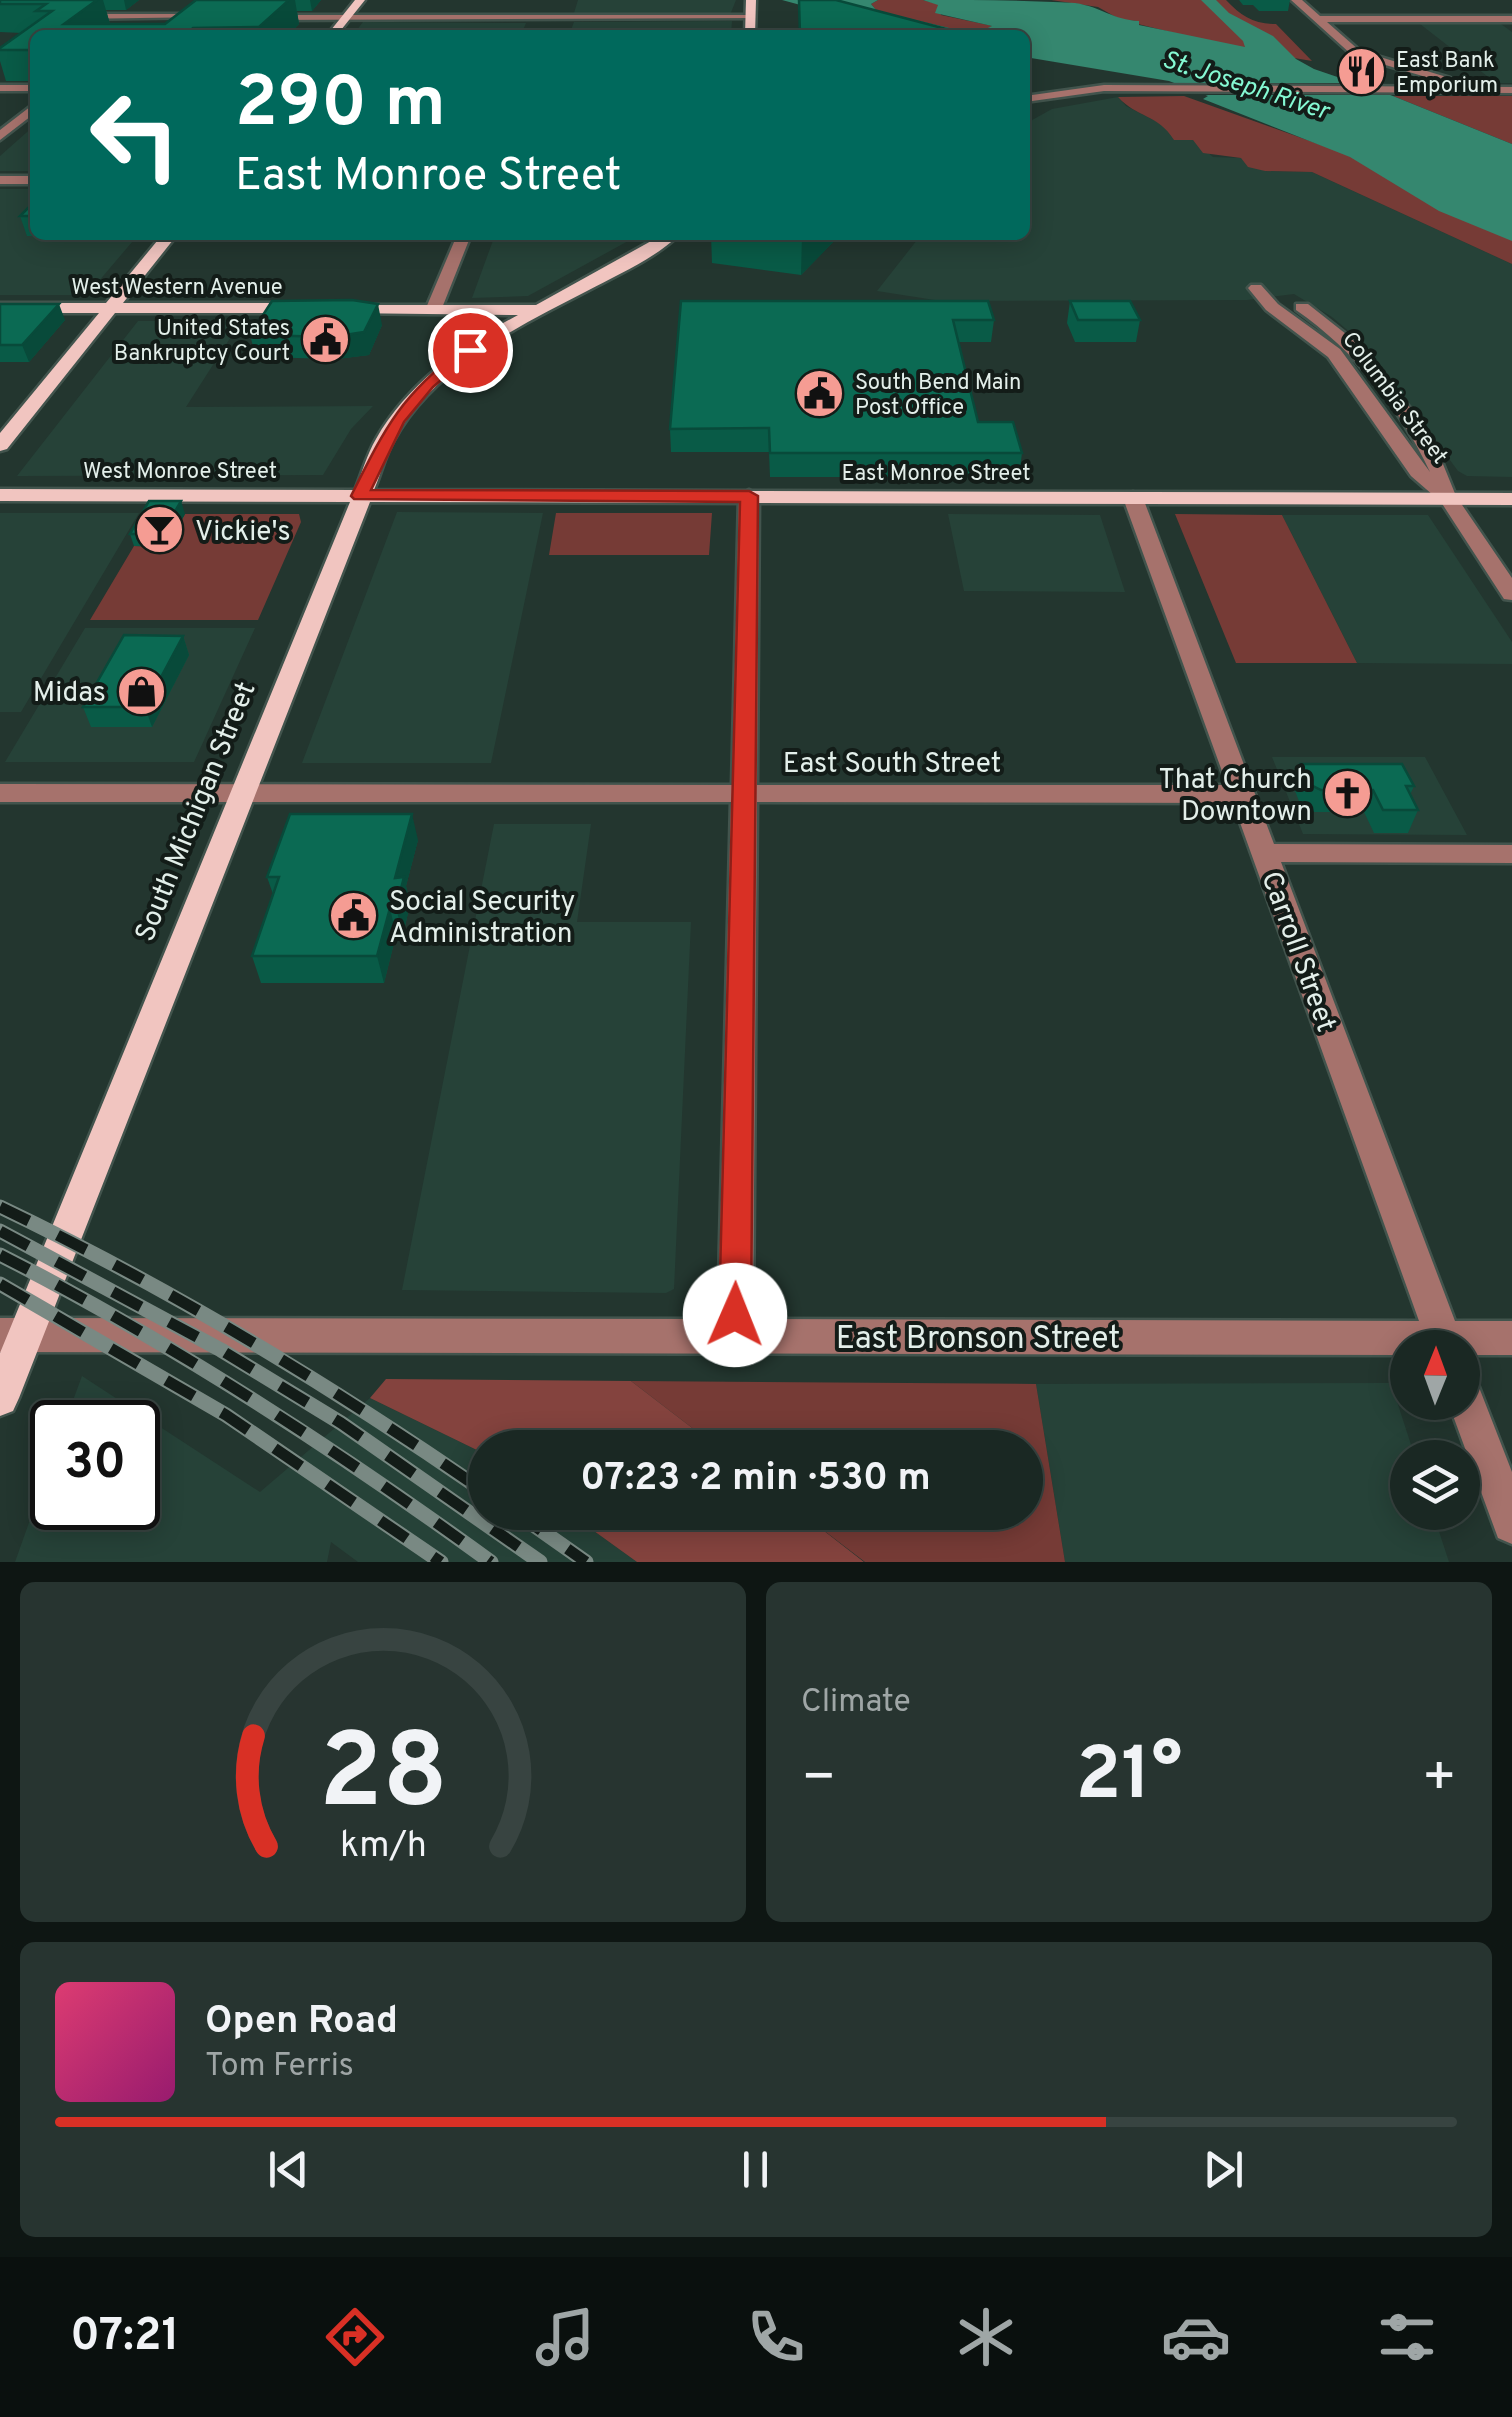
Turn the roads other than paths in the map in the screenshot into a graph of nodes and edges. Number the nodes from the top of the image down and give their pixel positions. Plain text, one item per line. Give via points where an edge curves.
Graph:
1 (360, 0) edge
2 (453, 0) edge
3 (559, 0) edge
4 (751, 0) edge
5 (1296, 0) edge
6 (1488, 4) dead end
7 (158, 5) dead end
8 (60, 17) edge
9 (143, 18) junction
10 (212, 18) edge
11 (248, 18) edge
12 (346, 18) junction
13 (442, 18) junction
14 (552, 18) junction
15 (750, 18) junction
16 (1316, 19) junction
17 (1511, 20) edge
18 (130, 28) edge
19 (336, 30) edge
20 (547, 30) edge
21 (750, 30) edge
22 (0, 88) edge
23 (30, 88) edge
24 (1137, 89) junction
25 (1464, 90) junction
26 (1512, 90) edge
27 (1030, 99) edge
28 (1030, 108) edge
29 (30, 110) edge
30 (0, 136) edge
31 (0, 180) edge
32 (30, 180) edge
33 (166, 240) edge
34 (462, 240) edge
35 (663, 240) edge
36 (0, 308) edge
37 (108, 308) junction
38 (434, 308) junction
39 (534, 310) junction
40 (0, 444) edge
41 (0, 494) edge
42 (360, 496) junction
43 (749, 496) junction
44 (1133, 498) junction
45 (1448, 498) junction
46 (1512, 498) edge
47 (1512, 594) edge
48 (0, 793) edge
49 (744, 794) junction
50 (1242, 794) junction
51 (240, 795) junction
52 (1264, 854) junction
53 (1512, 854) edge
54 (1440, 1330) edge
55 (12, 1335) edge
56 (735, 1337) junction
57 (1512, 1338) edge
58 (1480, 1340) edge
59 (1390, 1343) edge
60 (0, 1398) edge
61 (1473, 1420) edge
62 (1512, 1524) edge

1 - 12 main road
2 - 13 street
3 - 14 street
4 - 15 main road
5 - 16 street
6 - 17 street
7 - 9 street
8 - 9 street
9 - 10 street
9 - 18 street
11 - 12 street
12 - 13 street
12 - 19 main road
13 - 14 street
14 - 15 street
14 - 20 street
15 - 21 main road
16 - 17 street
16 - 25 street via 1363,57
22 - 23 street
24 - 25 street
24 - 27 street
24 - 28 street
25 - 26 street
29 - 30 street
31 - 32 street
33 - 37 main road
34 - 38 street
35 - 39 main road, South Michigan Street
36 - 37 main road, West Western Avenue
37 - 38 main road, West Western Avenue
37 - 40 main road
38 - 39 main road, West Western Avenue
39 - 42 main road, South Michigan Street via 428,384 385,439
41 - 42 main road, West Monroe Street
42 - 43 main road, East Monroe Street
42 - 51 main road, South Michigan Street
43 - 44 main road, East Monroe Street
43 - 49 street
44 - 45 main road, East Monroe Street
44 - 50 street, Carroll Street
45 - 45 street, Columbia Street via 1442,473 1350,340 1291,300 1256,288 1334,353 1418,472
45 - 46 main road, East Monroe Street
45 - 47 street, Columbia Street
48 - 51 street, East South Street
49 - 50 street, East South Street
49 - 51 street, East South Street
49 - 56 street
50 - 52 street, Carroll Street
51 - 55 main road, South Michigan Street
52 - 53 street
52 - 54 street, Carroll Street
55 - 56 street, East Bronson Street
55 - 60 main road, South Michigan Street
56 - 59 street, East Bronson Street
57 - 58 street, East Bronson Street
61 - 62 street

